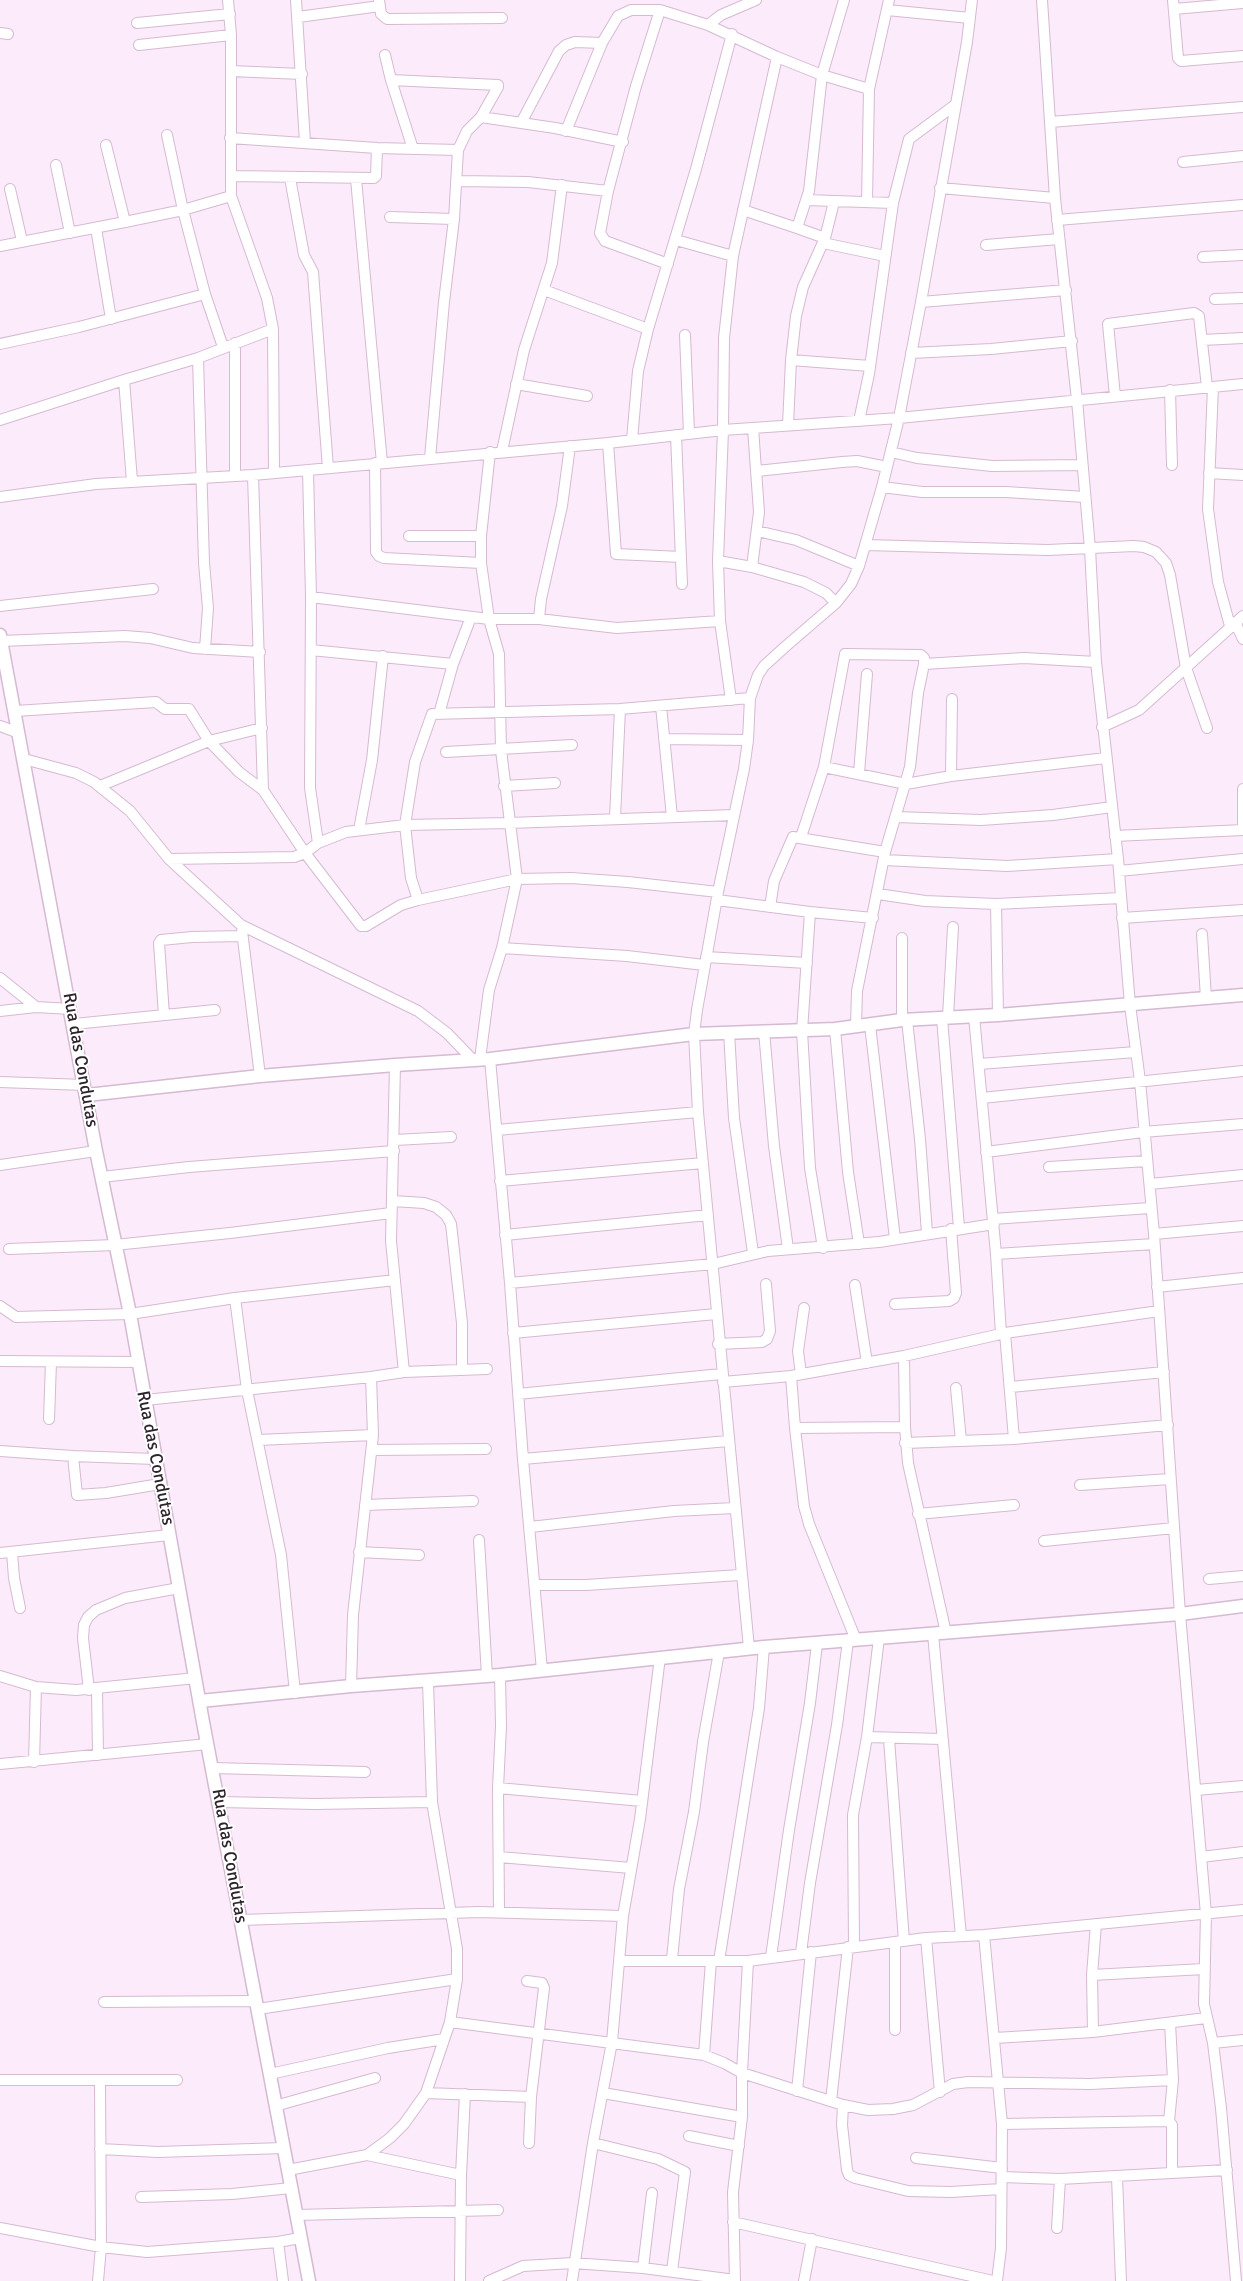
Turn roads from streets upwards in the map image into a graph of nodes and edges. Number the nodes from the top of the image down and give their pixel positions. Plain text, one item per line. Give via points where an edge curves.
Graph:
1 (228, 0) edge
2 (296, 0) edge
3 (756, 0) edge
4 (844, 0) edge
5 (972, 0) edge
6 (1042, 0) edge
7 (379, 3) edge
8 (1243, 3) edge
9 (1174, 4) edge
10 (888, 5) edge
11 (660, 10) junction
12 (230, 14) junction
13 (298, 17) junction
14 (502, 18) dead end
15 (970, 18) junction
16 (138, 23) dead end
17 (708, 25) junction
18 (732, 34) junction
19 (231, 35) junction
20 (602, 43) junction
21 (139, 45) dead end
22 (385, 55) dead end
23 (1243, 56) edge
24 (777, 57) junction
25 (231, 71) junction
26 (302, 74) junction
27 (822, 75) junction
28 (391, 80) junction
29 (869, 89) junction
30 (955, 105) junction
31 (1243, 106) edge
32 (480, 117) junction
33 (1050, 122) junction
34 (521, 123) junction
35 (566, 131) junction
36 (167, 135) dead end
37 (230, 138) junction
38 (305, 142) junction
39 (623, 142) junction
40 (106, 145) dead end
41 (377, 148) junction
42 (413, 149) junction
43 (458, 150) junction
44 (1243, 156) edge
45 (1183, 162) dead end
46 (56, 165) dead end
47 (232, 176) junction
48 (290, 178) junction
49 (356, 180) junction
50 (458, 181) junction
51 (562, 186) junction
52 (940, 188) junction
53 (10, 189) dead end
54 (608, 191) junction
55 (231, 196) junction
56 (1055, 198) junction
57 (806, 200) junction
58 (834, 202) junction
59 (867, 202) junction
60 (894, 203) junction
61 (1243, 206) edge
62 (183, 210) junction
63 (743, 210) junction
64 (390, 217) dead end
65 (454, 219) junction
66 (1057, 220) junction
67 (126, 222) junction
68 (96, 228) junction
69 (797, 228) junction
70 (70, 233) junction
71 (1059, 239) junction
72 (676, 240) junction
73 (22, 241) junction
74 (824, 241) junction
75 (986, 245) dead end
76 (0, 246) edge
77 (1243, 255) edge
78 (733, 256) junction
79 (885, 256) junction
80 (1203, 257) dead end
81 (668, 264) junction
82 (544, 290) junction
83 (1066, 290) junction
84 (206, 294) junction
85 (1243, 298) edge
86 (1215, 299) dead end
87 (921, 302) junction
88 (111, 319) junction
89 (273, 329) junction
90 (648, 329) junction
91 (685, 335) dead end
92 (1243, 338) edge
93 (1202, 340) junction
94 (1072, 341) junction
95 (235, 342) junction
96 (0, 344) edge
97 (224, 348) junction
98 (911, 353) junction
99 (198, 358) junction
100 (791, 360) junction
101 (870, 366) junction
102 (124, 380) junction
103 (516, 384) junction
104 (1243, 384) edge
105 (1210, 387) junction
106 (1170, 390) junction
107 (587, 396) dead end
108 (1115, 396) junction
109 (1077, 400) junction
110 (899, 418) junction
111 (0, 420) edge
112 (858, 421) junction
113 (788, 426) junction
114 (753, 428) junction
115 (723, 430) junction
116 (689, 433) junction
117 (676, 435) junction
118 (632, 440) junction
119 (608, 443) junction
120 (570, 446) junction
121 (502, 451) junction
122 (490, 452) junction
123 (891, 452) junction
124 (430, 458) junction
125 (378, 463) junction
126 (1081, 465) junction
127 (1172, 465) dead end
128 (887, 467) junction
129 (328, 468) junction
130 (308, 470) junction
131 (757, 471) junction
132 (274, 472) junction
133 (1208, 474) junction
134 (235, 475) junction
135 (253, 475) junction
136 (1243, 475) edge
137 (202, 477) junction
138 (132, 481) junction
139 (882, 487) junction
140 (0, 497) edge
141 (1085, 497) junction
142 (757, 530) junction
143 (409, 536) dead end
144 (481, 536) junction
145 (866, 545) junction
146 (1090, 548) junction
147 (681, 557) junction
148 (718, 561) junction
149 (481, 563) junction
150 (859, 566) junction
151 (752, 567) junction
152 (682, 584) dead end
153 (153, 589) dead end
154 (311, 597) junction
155 (836, 603) junction
156 (0, 606) edge
157 (471, 617) junction
158 (489, 619) junction
159 (539, 619) junction
160 (720, 621) junction
161 (1236, 621) edge
162 (1, 638) edge
163 (1243, 639) edge
164 (205, 649) junction
165 (311, 650) junction
166 (260, 652) junction
167 (382, 656) junction
168 (1096, 662) junction
169 (453, 664) junction
170 (924, 664) junction
171 (1186, 668) junction
172 (867, 674) dead end
173 (750, 698) junction
174 (952, 699) dead end
175 (731, 700) junction
176 (661, 706) junction
177 (620, 709) junction
178 (15, 711) junction
179 (500, 712) junction
180 (439, 714) junction
181 (0, 726) edge
182 (262, 728) junction
183 (1102, 728) junction
184 (1208, 728) dead end
185 (19, 732) junction
186 (664, 740) junction
187 (748, 740) junction
188 (209, 741) junction
189 (572, 745) dead end
190 (501, 750) junction
191 (446, 752) dead end
192 (1106, 758) junction
193 (24, 759) junction
194 (824, 767) junction
195 (859, 773) junction
196 (951, 776) junction
197 (555, 783) dead end
198 (906, 784) junction
199 (100, 786) junction
200 (504, 786) junction
201 (1243, 789) edge
202 (263, 790) junction
203 (1112, 807) junction
204 (734, 815) junction
205 (672, 817) junction
206 (896, 817) junction
207 (615, 818) junction
208 (509, 823) junction
209 (405, 825) junction
210 (360, 830) junction
211 (1243, 830) edge
212 (1115, 836) junction
213 (801, 838) junction
214 (318, 843) junction
215 (305, 853) junction
216 (885, 856) junction
217 (169, 859) junction
218 (1118, 859) junction
219 (1243, 859) edge
220 (1119, 871) junction
221 (517, 879) junction
222 (878, 894) junction
223 (718, 896) junction
224 (1121, 898) junction
225 (418, 900) junction
226 (996, 904) junction
227 (770, 906) junction
228 (1243, 910) edge
229 (810, 912) junction
230 (873, 918) junction
231 (1122, 918) junction
232 (241, 925) junction
233 (953, 927) dead end
234 (1202, 934) dead end
235 (242, 936) junction
236 (902, 938) dead end
237 (502, 948) junction
238 (705, 961) junction
239 (807, 963) junction
240 (0, 978) edge
241 (1243, 995) edge
242 (1206, 998) junction
243 (1130, 1005) junction
244 (36, 1007) junction
245 (71, 1009) junction
246 (215, 1010) dead end
247 (0, 1011) edge
248 (164, 1015) junction
249 (998, 1015) junction
250 (974, 1016) junction
251 (945, 1018) junction
252 (904, 1020) junction
253 (74, 1024) junction
254 (870, 1025) junction
255 (856, 1026) junction
256 (835, 1029) junction
257 (764, 1031) junction
258 (802, 1031) junction
259 (729, 1032) junction
260 (694, 1034) junction
261 (1136, 1052) junction
262 (481, 1059) junction
263 (395, 1064) junction
264 (979, 1064) junction
265 (1243, 1071) edge
266 (260, 1076) junction
267 (1140, 1081) junction
268 (0, 1082) edge
269 (86, 1090) junction
270 (982, 1098) junction
271 (698, 1112) junction
272 (1243, 1124) edge
273 (497, 1130) junction
274 (1143, 1132) junction
275 (451, 1137) dead end
276 (395, 1140) junction
277 (96, 1151) junction
278 (394, 1151) junction
279 (986, 1152) junction
280 (1147, 1161) junction
281 (702, 1163) junction
282 (0, 1165) edge
283 (1049, 1167) dead end
284 (1243, 1175) edge
285 (102, 1177) junction
286 (500, 1182) junction
287 (1150, 1184) junction
288 (393, 1201) junction
289 (1150, 1208) junction
290 (391, 1213) junction
291 (708, 1215) junction
292 (993, 1221) junction
293 (1243, 1226) edge
294 (955, 1228) junction
295 (927, 1233) junction
296 (505, 1235) junction
297 (1154, 1239) junction
298 (895, 1240) junction
299 (859, 1244) junction
300 (115, 1245) junction
301 (823, 1248) junction
302 (9, 1249) dead end
303 (788, 1250) junction
304 (753, 1253) junction
305 (996, 1254) junction
306 (713, 1264) junction
307 (1243, 1278) edge
308 (395, 1280) junction
309 (510, 1283) junction
310 (766, 1284) dead end
311 (855, 1285) dead end
312 (1157, 1287) junction
313 (235, 1298) junction
314 (895, 1304) dead end
315 (0, 1306) edge
316 (804, 1308) dead end
317 (1159, 1311) junction
318 (130, 1314) junction
319 (716, 1314) junction
320 (513, 1333) junction
321 (1003, 1334) junction
322 (718, 1344) junction
323 (904, 1356) junction
324 (0, 1361) edge
325 (51, 1362) junction
326 (137, 1362) junction
327 (867, 1363) junction
328 (462, 1369) junction
329 (487, 1369) dead end
330 (404, 1372) junction
331 (1164, 1372) junction
332 (796, 1375) junction
333 (371, 1377) junction
334 (722, 1378) junction
335 (1011, 1387) junction
336 (956, 1388) dead end
337 (247, 1390) junction
338 (518, 1394) junction
339 (145, 1400) junction
340 (49, 1420) dead end
341 (1168, 1425) junction
342 (905, 1427) junction
343 (795, 1428) junction
344 (373, 1435) junction
345 (1014, 1439) junction
346 (258, 1440) junction
347 (728, 1441) junction
348 (961, 1441) junction
349 (906, 1443) junction
350 (486, 1449) dead end
351 (372, 1450) junction
352 (0, 1451) edge
353 (73, 1456) junction
354 (155, 1459) junction
355 (523, 1459) junction
356 (1170, 1479) junction
357 (160, 1484) junction
358 (1080, 1485) dead end
359 (473, 1501) dead end
360 (365, 1505) junction
361 (1014, 1505) dead end
362 (735, 1508) junction
363 (918, 1514) junction
364 (530, 1526) junction
365 (1174, 1528) junction
366 (169, 1535) junction
367 (479, 1540) dead end
368 (1044, 1540) dead end
369 (12, 1552) junction
370 (359, 1552) junction
371 (0, 1553) edge
372 (419, 1555) dead end
373 (740, 1575) junction
374 (1243, 1576) edge
375 (1209, 1579) dead end
376 (536, 1585) junction
377 (178, 1588) junction
378 (1243, 1606) edge
379 (20, 1608) dead end
380 (1180, 1614) junction
381 (939, 1634) junction
382 (879, 1638) junction
383 (852, 1641) junction
384 (817, 1644) junction
385 (764, 1647) junction
386 (748, 1648) junction
387 (719, 1652) junction
388 (660, 1657) junction
389 (542, 1670) junction
390 (500, 1675) junction
391 (0, 1676) edge
392 (487, 1676) junction
393 (196, 1678) junction
394 (428, 1682) junction
395 (351, 1686) junction
396 (36, 1687) junction
397 (93, 1689) junction
398 (295, 1693) junction
399 (200, 1702) junction
400 (867, 1737) junction
401 (889, 1738) junction
402 (942, 1739) junction
403 (208, 1744) junction
404 (98, 1755) junction
405 (34, 1762) junction
406 (0, 1764) edge
407 (213, 1768) junction
408 (366, 1772) dead end
409 (1243, 1786) edge
410 (498, 1788) junction
411 (1196, 1790) junction
412 (642, 1801) junction
413 (220, 1802) junction
414 (432, 1802) junction
415 (1243, 1852) edge
416 (499, 1857) junction
417 (1201, 1857) junction
418 (631, 1868) junction
419 (1243, 1910) edge
420 (499, 1912) junction
421 (452, 1913) junction
422 (1206, 1914) junction
423 (623, 1916) junction
424 (241, 1920) junction
425 (1096, 1924) junction
426 (984, 1935) junction
427 (961, 1936) junction
428 (926, 1938) junction
429 (900, 1942) junction
430 (851, 1947) junction
431 (806, 1952) junction
432 (771, 1956) junction
433 (672, 1959) junction
434 (620, 1961) junction
435 (715, 1961) junction
436 (748, 1961) junction
437 (1204, 1969) junction
438 (1092, 1976) junction
439 (457, 1979) junction
440 (527, 1981) dead end
441 (104, 2002) dead end
442 (257, 2005) junction
443 (1206, 2018) junction
444 (450, 2022) junction
445 (1170, 2023) junction
446 (895, 2030) dead end
447 (1093, 2032) junction
448 (538, 2033) junction
449 (444, 2038) junction
450 (995, 2038) junction
451 (1243, 2040) edge
452 (612, 2042) junction
453 (1212, 2043) junction
454 (704, 2055) junction
455 (742, 2073) junction
456 (270, 2074) junction
457 (375, 2078) dead end
458 (0, 2080) edge
459 (177, 2080) dead end
460 (1173, 2080) junction
461 (100, 2081) junction
462 (998, 2083) junction
463 (797, 2091) junction
464 (426, 2092) junction
465 (940, 2092) junction
466 (603, 2093) junction
467 (465, 2094) junction
468 (531, 2097) junction
469 (831, 2101) junction
470 (843, 2105) junction
471 (275, 2106) junction
472 (742, 2117) junction
473 (1170, 2121) junction
474 (1002, 2124) junction
475 (689, 2136) dead end
476 (593, 2142) junction
477 (529, 2143) dead end
478 (739, 2146) junction
479 (284, 2148) junction
480 (100, 2149) junction
481 (367, 2155) junction
482 (916, 2158) dead end
483 (288, 2170) junction
484 (1227, 2170) junction
485 (1002, 2172) junction
486 (1172, 2173) junction
487 (461, 2175) junction
488 (1117, 2177) junction
489 (1060, 2180) junction
490 (291, 2188) junction
491 (1001, 2189) junction
492 (652, 2193) dead end
493 (141, 2197) dead end
494 (498, 2210) dead end
495 (462, 2211) junction
496 (296, 2215) junction
497 (1231, 2217) junction
498 (1243, 2217) edge
499 (733, 2222) junction
500 (0, 2228) edge
501 (1057, 2228) dead end
502 (300, 2238) junction
503 (812, 2239) junction
504 (278, 2242) junction
505 (101, 2247) junction
506 (574, 2263) junction
507 (643, 2268) junction
508 (672, 2271) junction
509 (687, 2277) edge
510 (735, 2280) edge
511 (98, 2281) edge
512 (283, 2281) edge
513 (309, 2281) edge
514 (460, 2281) edge
515 (489, 2281) edge
516 (572, 2281) edge
517 (804, 2281) edge
518 (994, 2281) edge
519 (997, 2281) edge
520 (1121, 2281) edge
521 (1236, 2281) edge

1 - 12 street
2 - 13 street
3 - 17 street via 721,15
4 - 27 street
5 - 15 street
6 - 33 street
7 - 13 street
7 - 14 street via 381,14 387,19
8 - 9 street
9 - 23 street via 1178,58 1181,61
10 - 15 street
10 - 29 street
11 - 17 street
11 - 20 street via 624,12 618,16
11 - 39 street via 636,86
12 - 16 street
12 - 19 street
13 - 26 street
15 - 30 street
17 - 18 street
18 - 24 street
18 - 72 street
19 - 21 street
19 - 25 street
20 - 34 street via 575,42 559,51
20 - 35 street
22 - 28 street
24 - 27 street
24 - 63 street
25 - 26 street
25 - 37 street
26 - 38 street
27 - 29 street
27 - 57 street
28 - 32 street via 498,85
28 - 42 street
29 - 59 street
30 - 52 street
30 - 60 street via 909,139
31 - 33 street
32 - 34 street
32 - 43 street via 467,131
33 - 56 street
34 - 35 street
35 - 39 street
36 - 62 street
37 - 38 street
37 - 47 street
38 - 41 street
39 - 54 street
40 - 67 street
41 - 42 street
41 - 49 street via 376,176
42 - 43 street
43 - 50 street
44 - 45 street
46 - 70 street
47 - 48 street
47 - 55 street
48 - 49 street
48 - 129 street via 304,255 314,272
49 - 125 street
50 - 51 street
50 - 65 street
51 - 54 street
51 - 82 street via 552,263
52 - 56 street
52 - 87 street
53 - 73 street
54 - 81 street via 600,232 605,242
55 - 62 street
55 - 89 street via 267,298
56 - 66 street
57 - 58 street
57 - 69 street
58 - 59 street
58 - 74 street
59 - 60 street
60 - 79 street
61 - 66 street
62 - 67 street
62 - 84 street
63 - 69 street
63 - 78 street
64 - 65 street
65 - 124 street
66 - 71 street
67 - 68 street
68 - 70 street
68 - 88 street
69 - 74 street
70 - 73 street
71 - 75 street
71 - 83 street
72 - 78 street
72 - 81 street
73 - 76 street
74 - 79 street
74 - 100 street via 804,287 796,316
77 - 80 street
78 - 115 street via 724,338
79 - 101 street
81 - 90 street
82 - 90 street
82 - 103 street
83 - 87 street
83 - 94 street
84 - 88 street
84 - 97 street
85 - 86 street
87 - 98 street
88 - 96 street
89 - 95 street
89 - 132 street
90 - 118 street via 638,371
91 - 116 street
92 - 93 street
93 - 105 street
93 - 108 street via 1197,313 1110,323
94 - 98 street via 991,350
94 - 109 street
95 - 97 street
95 - 134 street
97 - 99 street
98 - 110 street
99 - 102 street
99 - 137 street
100 - 101 street
100 - 113 street
101 - 112 street
102 - 111 street
102 - 138 street
103 - 107 street
103 - 121 street
104 - 105 street
105 - 106 street
105 - 133 street
106 - 108 street
106 - 127 street
108 - 109 street
109 - 110 street
109 - 126 street
110 - 112 street
110 - 123 street
112 - 113 street
113 - 114 street
114 - 115 street
114 - 131 street
115 - 116 street
115 - 148 street
116 - 117 street
117 - 118 street
117 - 147 street
118 - 119 street
119 - 120 street
119 - 147 street via 616,554
120 - 121 street
120 - 159 street via 562,506
121 - 122 street
122 - 124 street
122 - 144 street
123 - 126 street via 916,458 992,466
123 - 128 street
124 - 125 street
125 - 129 street
125 - 149 street via 376,552 379,556
126 - 141 street
128 - 131 street via 857,461
128 - 139 street
129 - 130 street
130 - 132 street
130 - 154 street
131 - 142 street
132 - 135 street
133 - 136 street
133 - 161 street via 1208,509 1218,582
134 - 135 street
134 - 137 street
135 - 166 street
137 - 138 street
137 - 164 street via 208,608
138 - 140 street
139 - 141 street via 922,492 1006,492
139 - 145 street
141 - 146 street
142 - 150 street via 796,540
142 - 151 street
143 - 144 street
144 - 149 street
145 - 146 street via 970,549
145 - 150 street
146 - 168 street
146 - 171 street via 1144,547 1156,552 1166,563
147 - 152 street
148 - 151 street
148 - 160 street
149 - 158 street
150 - 155 street via 851,584
151 - 155 street via 815,586
153 - 156 street
154 - 157 street
154 - 165 street
155 - 173 street via 764,666
157 - 158 street
157 - 169 street
158 - 159 street
158 - 179 street via 499,654
159 - 160 street via 617,628
160 - 175 street
161 - 163 street
161 - 171 street
162 - 164 street via 124,636
162 - 178 street, Rua das Condutas
164 - 166 street
165 - 167 street
165 - 214 street via 310,788
166 - 182 street
167 - 169 street
167 - 210 street via 374,745
168 - 170 street via 1024,658
168 - 183 street
169 - 180 street
170 - 194 street via 921,655 845,654
170 - 198 street
171 - 183 street via 1139,710
171 - 184 street
172 - 195 street
173 - 175 street
173 - 187 street
174 - 196 street
175 - 176 street
176 - 177 street
176 - 186 street
177 - 179 street
177 - 207 street
178 - 185 street, Rua das Condutas
178 - 188 street via 156,702 165,709 191,710
179 - 180 street
179 - 190 street
180 - 209 street via 430,716 415,762
181 - 185 street
182 - 188 street
182 - 202 street
183 - 192 street
185 - 193 street, Rua das Condutas
186 - 187 street
186 - 205 street
187 - 204 street
188 - 199 street
188 - 202 street
189 - 190 street
190 - 191 street
190 - 200 street
192 - 196 street
192 - 203 street
193 - 199 street via 76,773
193 - 245 street, Rua das Condutas
194 - 195 street
194 - 213 street
195 - 198 street
196 - 198 street
197 - 200 street
198 - 206 street
199 - 217 street via 130,811
200 - 208 street
201 - 211 street
202 - 215 street
203 - 206 street via 981,820
203 - 212 street
204 - 205 street
204 - 223 street
205 - 207 street
206 - 216 street
207 - 208 street
208 - 209 street
208 - 221 street
209 - 210 street
209 - 225 street via 410,878
210 - 214 street via 334,835
211 - 212 street
212 - 218 street
213 - 216 street
213 - 227 street via 791,838 774,880
214 - 215 street
215 - 217 street via 280,858
215 - 225 street via 361,926 401,905
216 - 218 street via 1008,866
216 - 222 street
217 - 232 street
218 - 220 street
219 - 220 street
220 - 224 street
221 - 223 street via 572,878
221 - 225 street
221 - 237 street
222 - 226 street via 925,901
222 - 230 street
223 - 227 street
223 - 238 street
224 - 226 street
224 - 231 street
226 - 249 street
227 - 229 street
228 - 231 street
229 - 230 street
229 - 239 street
230 - 255 street via 857,991
231 - 243 street
232 - 235 street
232 - 262 street via 418,1011
233 - 251 street
234 - 242 street
235 - 248 street via 161,940
235 - 266 street
236 - 252 street
237 - 238 street
237 - 262 street via 489,990
238 - 239 street
238 - 260 street
239 - 258 street
240 - 244 street
241 - 242 street
242 - 243 street
243 - 249 street
243 - 261 street
244 - 245 street
244 - 247 street
245 - 253 street, Rua das Condutas
246 - 248 street
248 - 253 street
249 - 250 street
250 - 251 street
250 - 264 street
251 - 252 street
251 - 294 street
252 - 254 street
252 - 295 street via 920,1139
253 - 269 street, Rua das Condutas
254 - 255 street
254 - 298 street
255 - 256 street
256 - 258 street
256 - 299 street via 848,1172
257 - 258 street
257 - 259 street
257 - 303 street via 774,1146
258 - 301 street via 810,1168
259 - 260 street
259 - 304 street via 734,1118
260 - 262 street
260 - 271 street
261 - 264 street
261 - 267 street
262 - 263 street
262 - 273 street
263 - 266 street
263 - 276 street
264 - 270 street
265 - 267 street
266 - 269 street
267 - 270 street
267 - 274 street
268 - 269 street
269 - 277 street, Rua das Condutas
270 - 279 street
271 - 273 street
271 - 281 street
272 - 274 street
273 - 286 street
274 - 279 street
274 - 280 street
275 - 276 street
276 - 278 street
277 - 282 street
277 - 285 street, Rua das Condutas
278 - 285 street
278 - 288 street
279 - 292 street
280 - 283 street
280 - 287 street
281 - 286 street
281 - 291 street
284 - 287 street
285 - 300 street, Rua das Condutas
286 - 296 street
287 - 289 street
288 - 290 street
288 - 328 street via 436,1206 451,1224 462,1323
289 - 292 street
289 - 297 street
290 - 300 street
290 - 308 street
291 - 296 street
291 - 306 street
292 - 294 street
292 - 305 street
293 - 297 street
294 - 295 street
294 - 314 street via 954,1298 949,1302
295 - 298 street
296 - 309 street
297 - 305 street
297 - 312 street
298 - 299 street
299 - 301 street
300 - 302 street
300 - 318 street, Rua das Condutas
301 - 303 street
303 - 304 street
304 - 306 street
305 - 321 street
306 - 309 street
306 - 319 street
307 - 312 street
308 - 313 street
308 - 330 street
309 - 320 street
310 - 322 street via 770,1331 767,1339
311 - 327 street
312 - 317 street
313 - 318 street
313 - 337 street
315 - 318 street via 16,1317
316 - 332 street
317 - 321 street
317 - 331 street
318 - 326 street, Rua das Condutas
319 - 320 street
319 - 322 street
320 - 338 street
321 - 323 street
321 - 335 street
322 - 334 street
323 - 327 street
323 - 342 street
324 - 325 street
325 - 326 street
325 - 340 street
326 - 339 street, Rua das Condutas
327 - 332 street
328 - 329 street
328 - 330 street
330 - 333 street
331 - 335 street
331 - 341 street
332 - 334 street
332 - 343 street
333 - 337 street
333 - 344 street
334 - 338 street
334 - 347 street
335 - 345 street
336 - 348 street
337 - 339 street
337 - 346 street
338 - 355 street
339 - 354 street, Rua das Condutas
341 - 345 street
341 - 356 street
342 - 343 street
342 - 349 street
343 - 383 street via 804,1506
344 - 346 street
344 - 351 street
345 - 348 street
346 - 398 street via 281,1554
347 - 355 street
347 - 362 street
348 - 349 street
349 - 363 street
350 - 351 street
351 - 360 street
352 - 353 street
353 - 354 street
353 - 357 street via 77,1495
354 - 357 street, Rua das Condutas
355 - 364 street
356 - 358 street
356 - 365 street
357 - 366 street, Rua das Condutas
359 - 360 street
360 - 370 street
361 - 363 street
362 - 364 street
362 - 373 street
363 - 381 street
364 - 376 street
365 - 368 street
365 - 380 street
366 - 369 street
366 - 377 street, Rua das Condutas
367 - 392 street
369 - 371 street
369 - 379 street
370 - 372 street
370 - 395 street
373 - 376 street
373 - 386 street
374 - 375 street
376 - 389 street
377 - 393 street, Rua das Condutas
377 - 397 street via 125,1598 96,1610 88,1617 84,1638
378 - 380 street
380 - 381 street
380 - 411 street
381 - 382 street
381 - 402 street
382 - 383 street
382 - 400 street
383 - 384 street
383 - 431 street via 812,1874
384 - 385 street
384 - 432 street
385 - 386 street
385 - 435 street via 759,1708
386 - 387 street
387 - 388 street
387 - 433 street via 679,1890
388 - 389 street
388 - 412 street
389 - 390 street
390 - 392 street
390 - 410 street
391 - 396 street
392 - 394 street
393 - 397 street
393 - 399 street, Rua das Condutas
394 - 395 street
394 - 414 street
395 - 398 street
396 - 397 street
396 - 405 street
397 - 404 street
398 - 399 street
399 - 403 street, Rua das Condutas
400 - 401 street
400 - 430 street via 853,1815
401 - 402 street
401 - 429 street
402 - 427 street
403 - 404 street
403 - 407 street, Rua das Condutas
404 - 405 street
405 - 406 street
407 - 408 street
407 - 413 street, Rua das Condutas
409 - 411 street
410 - 412 street
410 - 416 street
411 - 417 street
412 - 418 street
413 - 414 street
413 - 424 street, Rua das Condutas
414 - 421 street
415 - 417 street
416 - 418 street
416 - 420 street
417 - 422 street
418 - 423 street
419 - 422 street
420 - 421 street
420 - 423 street
421 - 424 street
421 - 439 street
422 - 425 street
422 - 437 street
423 - 434 street
424 - 442 street, Rua das Condutas
425 - 426 street
425 - 438 street
426 - 427 street
426 - 450 street
427 - 428 street
428 - 429 street
428 - 465 street
429 - 430 street
429 - 446 street
430 - 431 street
430 - 469 street
431 - 432 street
431 - 463 street
432 - 436 street
433 - 434 street
433 - 435 street
434 - 452 street
435 - 436 street
435 - 454 street
436 - 455 street
437 - 438 street
437 - 443 street
438 - 447 street
439 - 442 street
439 - 444 street
440 - 448 street via 544,1985
441 - 442 street
442 - 456 street, Rua das Condutas
443 - 445 street
443 - 453 street
444 - 448 street
444 - 449 street
445 - 447 street
445 - 460 street
447 - 450 street
448 - 452 street
448 - 468 street
449 - 456 street
449 - 464 street
450 - 462 street
451 - 453 street
452 - 454 street
452 - 466 street
453 - 484 street
454 - 455 street
455 - 463 street
455 - 472 street
456 - 471 street, Rua das Condutas
457 - 471 street
458 - 461 street
459 - 461 street
460 - 462 street via 1090,2084
460 - 473 street
461 - 480 street
462 - 465 street via 953,2084
462 - 474 street
463 - 469 street
464 - 467 street
464 - 481 street via 404,2124
465 - 470 street via 913,2105 893,2109 868,2110
466 - 472 street
466 - 476 street
467 - 468 street
467 - 487 street
468 - 477 street
469 - 470 street
470 - 491 street via 847,2170 855,2178 908,2191
471 - 479 street, Rua das Condutas
472 - 478 street
473 - 474 street
473 - 486 street
474 - 485 street
475 - 478 street
476 - 506 street
476 - 508 street via 643,2154 685,2172
478 - 499 street
479 - 480 street via 158,2152
479 - 483 street, Rua das Condutas
480 - 505 street
481 - 483 street
481 - 487 street
482 - 485 street
483 - 490 street, Rua das Condutas
484 - 486 street
484 - 497 street
485 - 489 street
485 - 491 street
486 - 488 street
487 - 495 street
488 - 489 street
488 - 520 street
489 - 501 street
490 - 493 street
490 - 496 street, Rua das Condutas
491 - 519 street via 1001,2248
492 - 507 street
494 - 495 street
495 - 496 street
495 - 514 street
496 - 502 street, Rua das Condutas
497 - 498 street
497 - 521 street
499 - 503 street
499 - 510 street
500 - 505 street
502 - 504 street
502 - 513 street, Rua das Condutas
503 - 517 street
503 - 518 street
504 - 505 street via 147,2252
504 - 512 street
505 - 511 street
506 - 507 street
506 - 515 street via 523,2266
506 - 516 street
507 - 508 street
508 - 509 street
509 - 510 street

